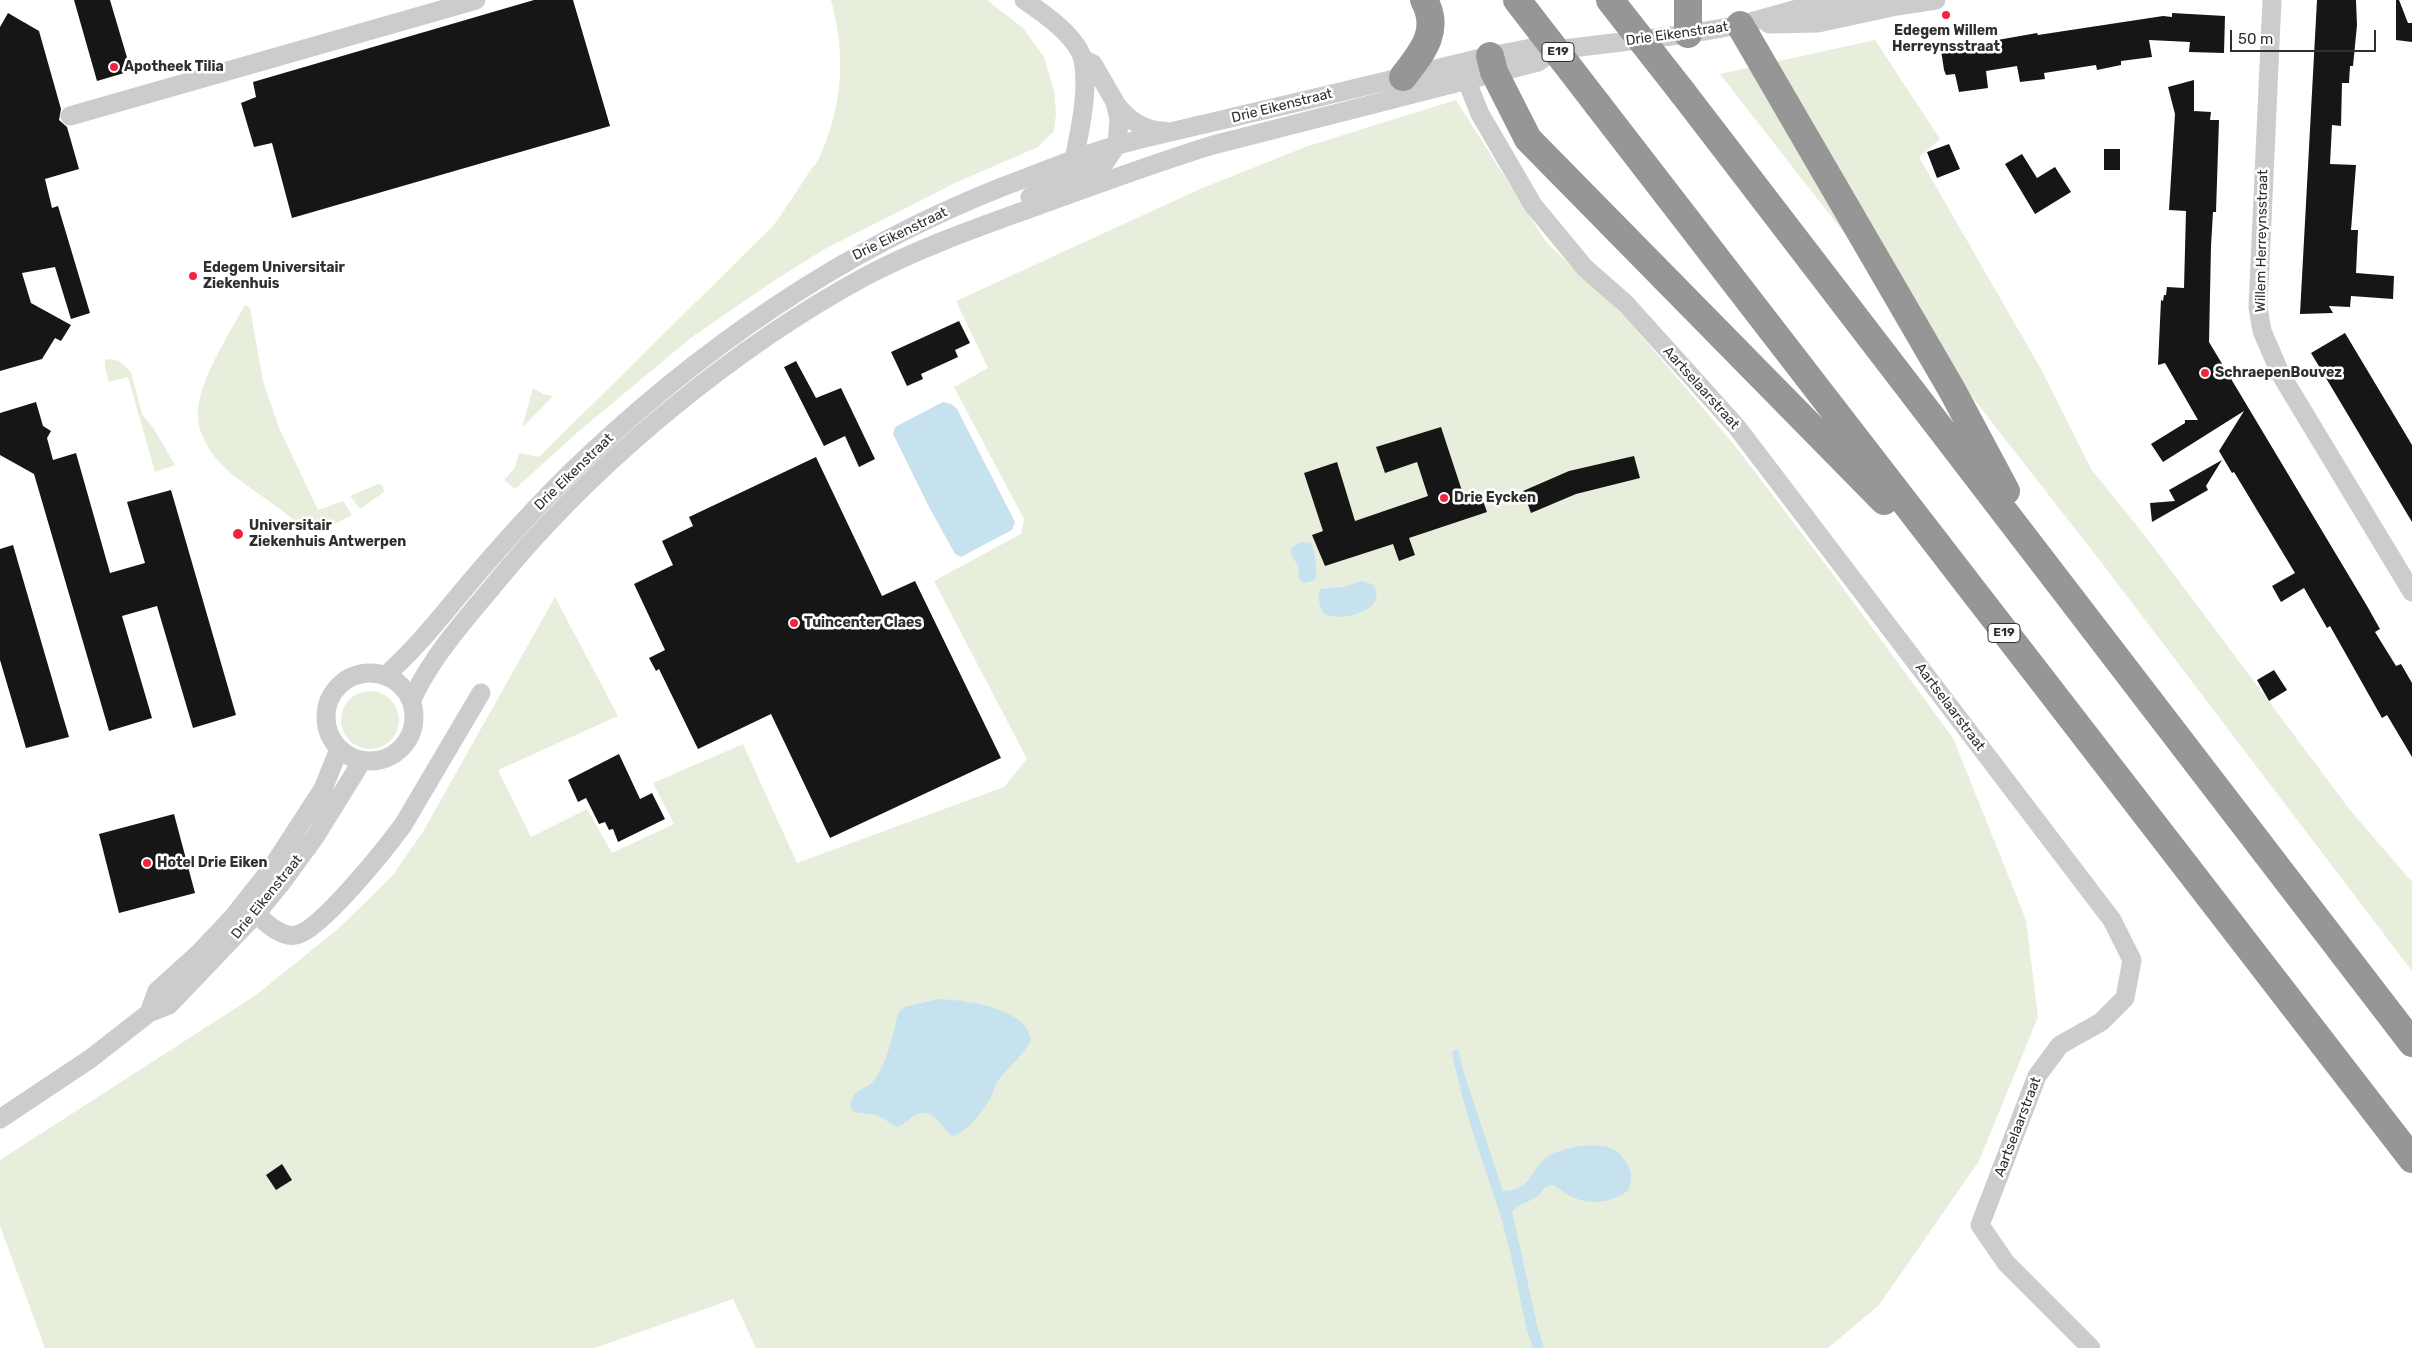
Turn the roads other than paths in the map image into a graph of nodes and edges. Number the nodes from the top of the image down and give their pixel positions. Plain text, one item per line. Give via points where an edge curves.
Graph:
1 (476, 0) edge
2 (1024, 0) edge
3 (1424, 0) edge
4 (1517, 0) edge
5 (1610, 0) edge
6 (1688, 0) edge
7 (1936, 0) edge
8 (2272, 0) edge
9 (1814, 2) edge
10 (1896, 6) junction
11 (1818, 23) junction
12 (1740, 25) junction
13 (1688, 34) junction
14 (1083, 59) junction
15 (1492, 64) junction
16 (1403, 77) junction
17 (1466, 79) junction
18 (1115, 102) junction
19 (70, 116) dead end
20 (1176, 131) junction
21 (1117, 145) junction
22 (1074, 159) junction
23 (1011, 215) junction
24 (690, 368) junction
25 (712, 378) junction
26 (2043, 561) junction
27 (1969, 587) junction
28 (2412, 592) edge
29 (385, 676) junction
30 (481, 693) dead end
31 (412, 700) junction
32 (340, 749) junction
33 (362, 761) junction
34 (256, 914) junction
35 (149, 1012) junction
36 (2412, 1043) edge
37 (0, 1119) edge
38 (2412, 1159) edge
39 (2091, 1348) edge

1 - 19 street
2 - 14 street via 1057,24
3 - 16 highway via 1430,10 1432,29 1428,41
4 - 27 highway, E19, bridge
5 - 26 highway, bridge
6 - 13 highway
7 - 10 street, Drie Eikenstraat
8 - 28 street, Willem Herreynsstraat via 2258,307 2262,332 2281,375
9 - 10 street, Drie Eikenstraat
9 - 11 street
9 - 12 street, Drie Eikenstraat
10 - 11 street, Drie Eikenstraat
11 - 12 street, Drie Eikenstraat
12 - 13 street, Drie Eikenstraat
12 - 26 highway via 1952,390
13 - 15 street, Drie Eikenstraat via 1554,50 1538,62
14 - 18 street via 1093,64
14 - 22 street via 1084,105
15 - 16 street, Drie Eikenstraat
15 - 17 street, Drie Eikenstraat
15 - 27 highway via 1528,139
16 - 20 street, Drie Eikenstraat
17 - 23 street, Drie Eikenstraat via 1168,158
17 - 39 street, Aartselaarstraat via 1480,114 1533,205 1585,268 1626,304 1736,426 2112,920 2132,960 2125,998 2101,1022 2060,1045 2037,1076 1980,1225 2006,1263
18 - 20 street via 1126,117 1150,131
18 - 21 street via 1119,119
20 - 21 street, Drie Eikenstraat
21 - 22 street, Drie Eikenstraat
21 - 23 street via 1103,165 1033,195
22 - 24 street, Drie Eikenstraat via 991,191 869,248 744,326
23 - 25 street, Drie Eikenstraat via 942,240 866,276 789,322
24 - 25 street
24 - 29 street, Drie Eikenstraat via 588,455 542,500 415,649
25 - 31 street, Drie Eikenstraat via 645,432 532,541 433,663
26 - 36 highway
27 - 38 highway, E19
29 - 31 street via 396,681
29 - 32 street via 363,674 347,680 328,699 326,720 330,735
30 - 34 street via 403,826 319,920 295,936 278,931
31 - 33 street via 412,732 406,744 398,752 378,761
32 - 33 street
32 - 35 street, Drie Eikenstraat via 323,789 271,869 199,954 157,991
33 - 34 street, Drie Eikenstraat via 315,837
34 - 35 street, Drie Eikenstraat via 169,1005
35 - 37 street, Drie Eikenstraat via 90,1059

